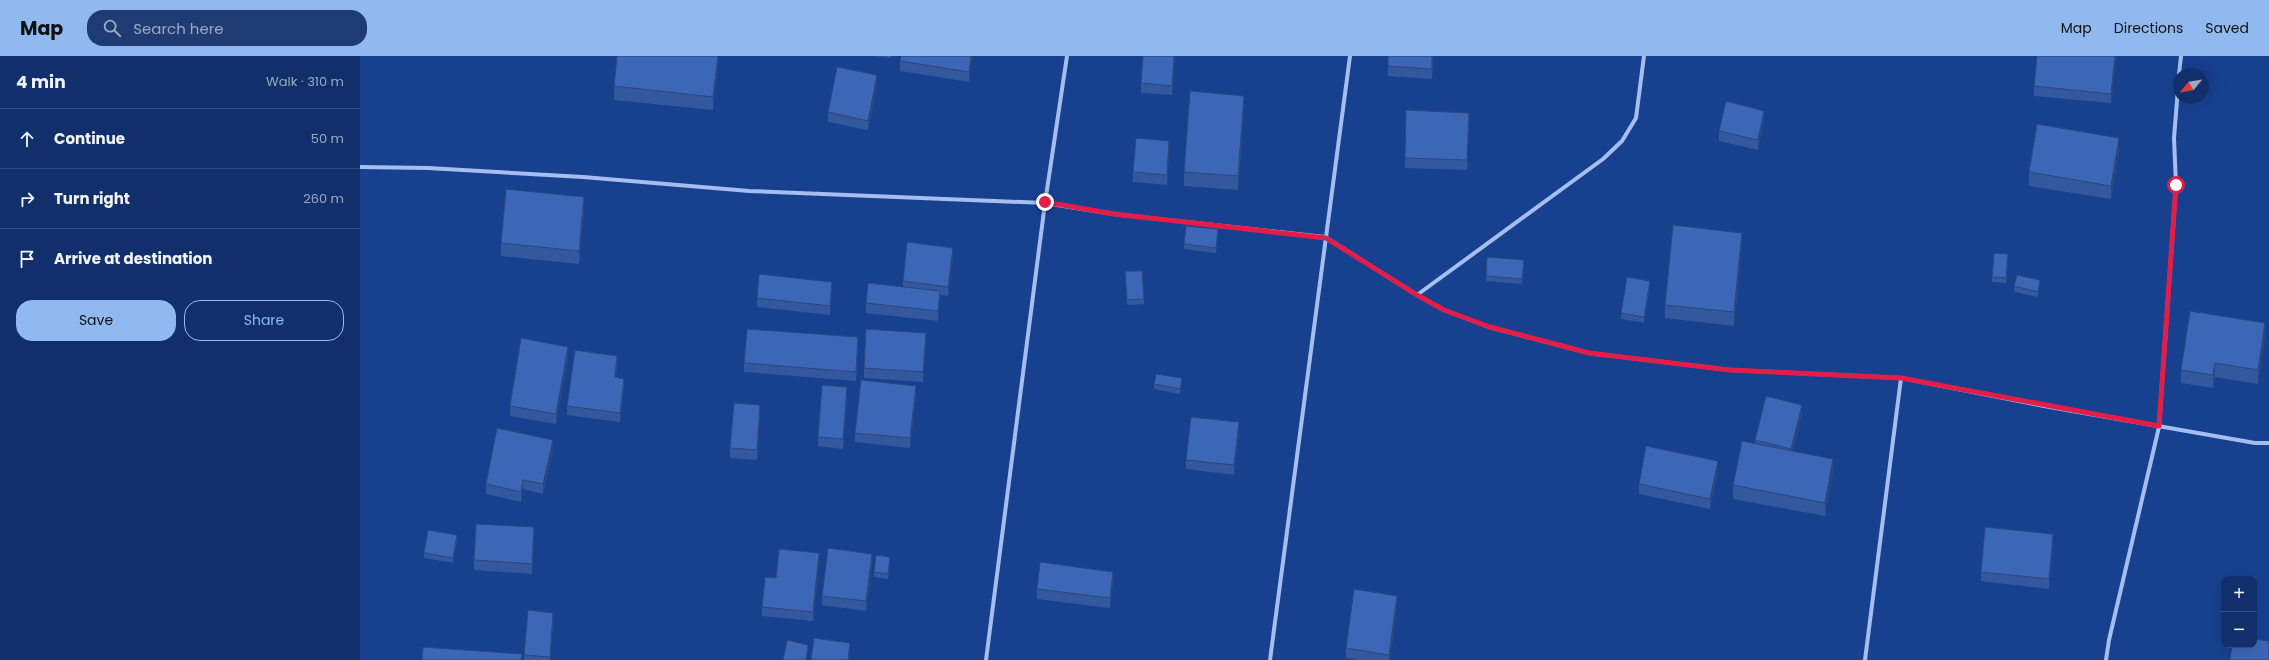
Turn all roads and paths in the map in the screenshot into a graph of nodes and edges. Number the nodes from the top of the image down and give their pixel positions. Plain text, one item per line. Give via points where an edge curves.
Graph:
1 (1067, 56) edge
2 (1350, 56) edge
3 (1644, 56) edge
4 (2181, 56) edge
5 (2180, 68) edge
6 (2177, 104) edge
7 (360, 167) edge
8 (1045, 202) junction
9 (1326, 238) junction
10 (1417, 295) junction
11 (1901, 378) junction
12 (2159, 426) junction
13 (2269, 443) edge
14 (986, 660) edge
15 (1270, 660) edge
16 (1866, 660) edge
17 (2106, 660) edge

1 - 8 street
2 - 9 street
3 - 10 street via 1636,118 1622,141 1603,159
4 - 5 street
6 - 12 street via 2174,138 2176,185
7 - 8 street via 428,168 583,177 764,192
8 - 9 street via 1121,214
8 - 14 street
9 - 10 street
9 - 15 street
10 - 11 street via 1444,310 1490,327 1589,353 1730,370
11 - 12 street
11 - 16 street
12 - 13 street
12 - 17 street

